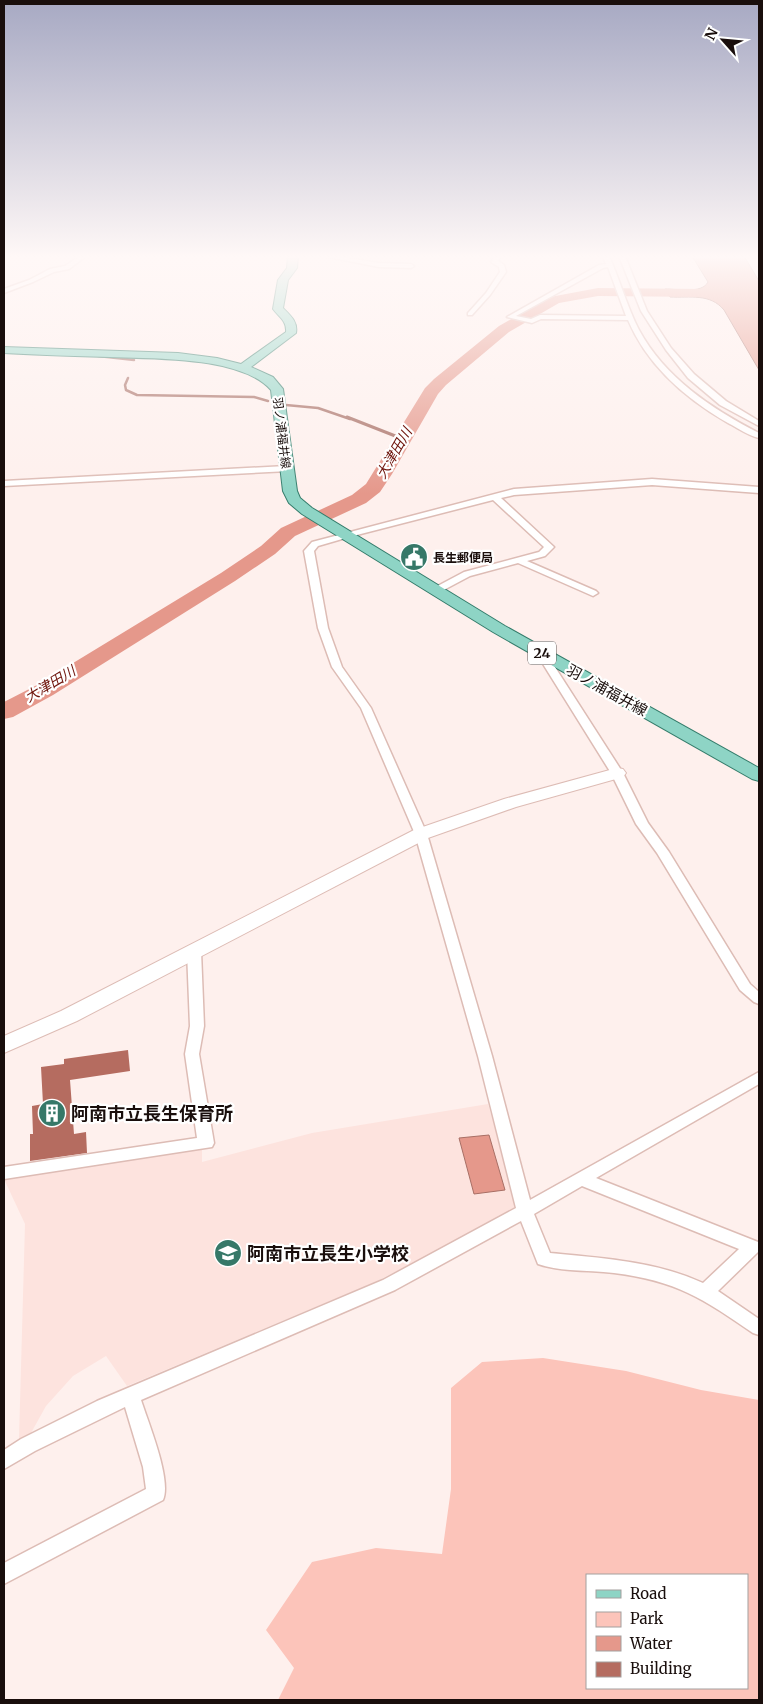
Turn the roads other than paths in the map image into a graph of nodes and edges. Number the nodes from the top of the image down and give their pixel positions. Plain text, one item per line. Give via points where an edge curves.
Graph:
1 (289, 336) edge
2 (640, 336) edge
3 (659, 336) edge
4 (4, 350) edge
5 (244, 368) junction
6 (759, 424) edge
7 (759, 436) edge
8 (286, 469) junction
9 (4, 484) edge
10 (759, 490) edge
11 (495, 497) junction
12 (346, 535) junction
13 (520, 561) junction
14 (435, 591) junction
15 (593, 593) dead end
16 (547, 656) junction
17 (617, 773) junction
18 (759, 776) edge
19 (421, 834) junction
20 (194, 951) junction
21 (759, 999) edge
22 (4, 1045) edge
23 (759, 1077) edge
24 (4, 1173) edge
25 (581, 1179) junction
26 (525, 1211) junction
27 (755, 1243) edge
28 (705, 1292) junction
29 (759, 1328) edge
30 (131, 1396) junction
31 (4, 1460) edge
32 (4, 1574) edge

1 - 5 main road
2 - 7 street via 649,352 683,388 716,413
3 - 6 street via 691,376 723,403
4 - 5 main road, 羽ノ浦福井線 / 24 via 178,356
5 - 8 main road, 羽ノ浦福井線 / 24 via 269,380 276,389
8 - 9 street
8 - 12 main road, 羽ノ浦福井線 / 24 via 294,500 307,512
10 - 11 street via 630,482 514,492
11 - 12 street
11 - 13 street via 549,548 542,554
12 - 14 main road, 羽ノ浦福井線 / 24
12 - 19 street via 315,544 309,551 323,628 337,667 366,708
13 - 14 street via 467,574
13 - 15 street
14 - 16 main road, 羽ノ浦福井線 / 24
16 - 17 street via 548,664
16 - 18 main road, 羽ノ浦福井線 / 24
17 - 19 street via 510,803
17 - 21 street via 642,824 663,852 745,986
19 - 20 street
19 - 26 street via 485,1056
20 - 22 street
20 - 24 street via 197,1026 192,1054 206,1143
23 - 25 street
25 - 26 street
25 - 27 street
26 - 28 street via 544,1259 643,1271
26 - 30 street via 389,1285
27 - 28 street
28 - 29 street
30 - 31 street via 28,1445
30 - 32 street via 153,1467 156,1494

